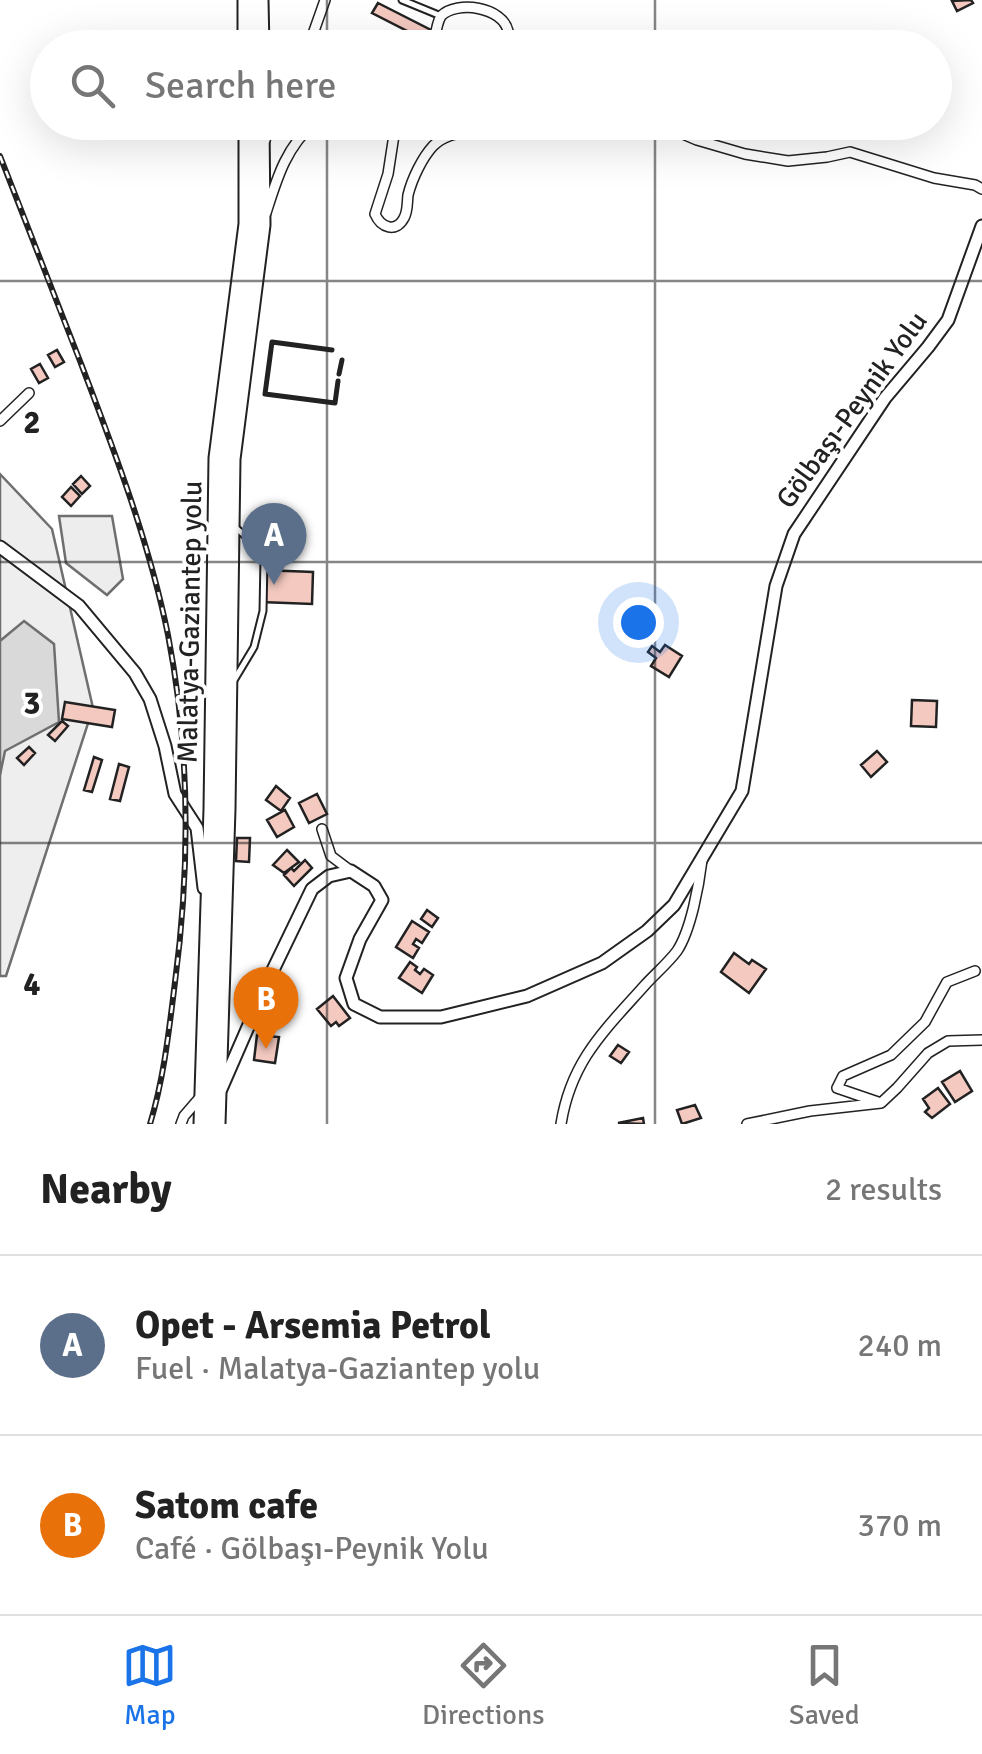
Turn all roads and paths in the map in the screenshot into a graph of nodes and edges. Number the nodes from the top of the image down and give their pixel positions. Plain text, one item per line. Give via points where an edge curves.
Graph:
1 (246, 0) edge
2 (260, 0) edge
3 (325, 0) edge
4 (402, 0) edge
5 (441, 17) junction
6 (246, 30) edge
7 (260, 30) edge
8 (314, 30) edge
9 (438, 30) edge
10 (507, 30) edge
11 (246, 140) edge
12 (261, 140) edge
13 (265, 140) edge
14 (298, 140) edge
15 (393, 140) edge
16 (441, 140) edge
17 (697, 140) edge
18 (261, 152) junction
19 (982, 189) edge
20 (262, 225) junction
21 (982, 226) edge
22 (29, 393) dead end
23 (0, 421) edge
24 (231, 524) junction
25 (0, 546) edge
26 (229, 689) junction
27 (322, 828) dead end
28 (702, 858) junction
29 (351, 871) junction
30 (210, 922) junction
31 (975, 971) dead end
32 (982, 1040) edge
33 (212, 1093) junction
34 (881, 1103) junction
35 (182, 1124) edge
36 (202, 1124) edge
37 (217, 1124) edge
38 (561, 1124) edge
39 (747, 1124) edge

1 - 6 highway
2 - 7 highway
3 - 8 street
4 - 5 lane
5 - 9 street
5 - 10 street via 472,6 500,18
11 - 30 highway, Malatya-Gaziantep yolu via 247,224 217,458
12 - 18 highway, Malatya-Gaziantep yolu
13 - 18 street
14 - 20 street via 283,161
15 - 16 street via 376,214 385,227 403,220 411,186
17 - 19 street via 788,161 850,152
18 - 20 highway, Malatya-Gaziantep yolu
20 - 24 highway, Malatya-Gaziantep yolu via 232,459
21 - 28 street, Gölbaşı-Peynik Yolu via 948,320 885,398 794,534 776,586 742,791
22 - 23 street
24 - 26 highway, Malatya-Gaziantep yolu
24 - 26 lane via 264,559 264,612 254,648
25 - 30 street via 79,606 136,673 150,699 175,794 197,828
26 - 33 highway, Malatya-Gaziantep yolu
27 - 29 street via 332,856
28 - 29 street, Gölbaşı-Peynik Yolu via 674,905 602,963 527,996 441,1017 380,1016 354,1004 346,978 382,900
28 - 38 street via 677,950 580,1062
29 - 33 street via 328,876 312,889
30 - 33 highway, Malatya-Gaziantep yolu
31 - 34 street via 947,982 924,1022 891,1055 843,1076 836,1088
32 - 34 street via 948,1041
33 - 35 street
33 - 36 highway, Malatya-Gaziantep yolu
33 - 37 highway, Malatya-Gaziantep yolu
34 - 39 street

